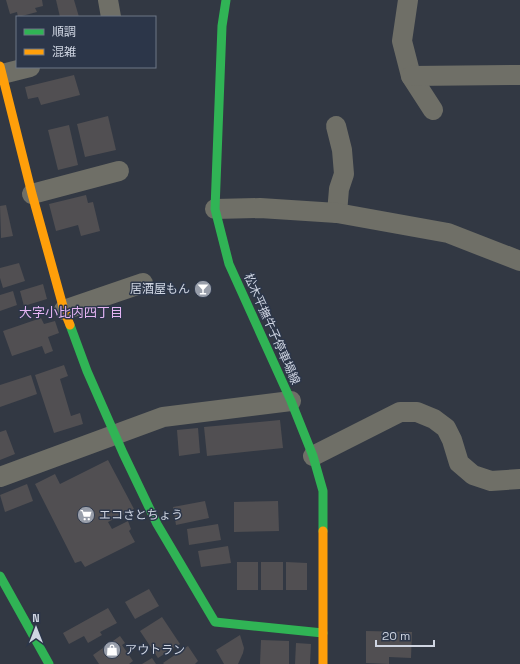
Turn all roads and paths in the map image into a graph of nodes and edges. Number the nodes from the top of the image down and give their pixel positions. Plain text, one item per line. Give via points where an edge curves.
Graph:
1 (108, 0) edge
2 (226, 0) edge
3 (408, 0) edge
4 (112, 16) edge
5 (24, 68) edge
6 (1, 72) edge
7 (520, 75) edge
8 (411, 76) junction
9 (433, 110) dead end
10 (336, 126) dead end
11 (119, 170) dead end
12 (32, 194) junction
13 (216, 209) junction
14 (338, 213) junction
15 (520, 261) edge
16 (144, 283) dead end
17 (64, 310) junction
18 (291, 401) junction
19 (115, 435) junction
20 (314, 456) junction
21 (0, 478) edge
22 (520, 479) edge
23 (0, 576) edge
24 (322, 633) junction
25 (49, 664) edge
26 (323, 664) edge

1 - 4 street
2 - 13 street, 松木平撫牛子停車場線 via 222,26
3 - 8 street via 402,41
5 - 6 street
6 - 12 street
7 - 8 street
8 - 9 street
10 - 14 street via 344,174 339,190
11 - 12 street
12 - 17 street
13 - 14 street via 260,208
13 - 18 street, 松木平撫牛子停車場線 via 229,264
14 - 15 street via 448,234
16 - 17 street
17 - 19 street
18 - 19 street via 163,417
18 - 20 street, 松木平撫牛子停車場線
19 - 21 street
19 - 24 street via 157,524 215,622
20 - 22 street via 400,412 417,412 434,419 446,428 460,463 473,475 491,481
20 - 24 street, 松木平撫牛子停車場線 via 323,491
23 - 25 street
24 - 26 street, 松木平撫牛子停車場線

